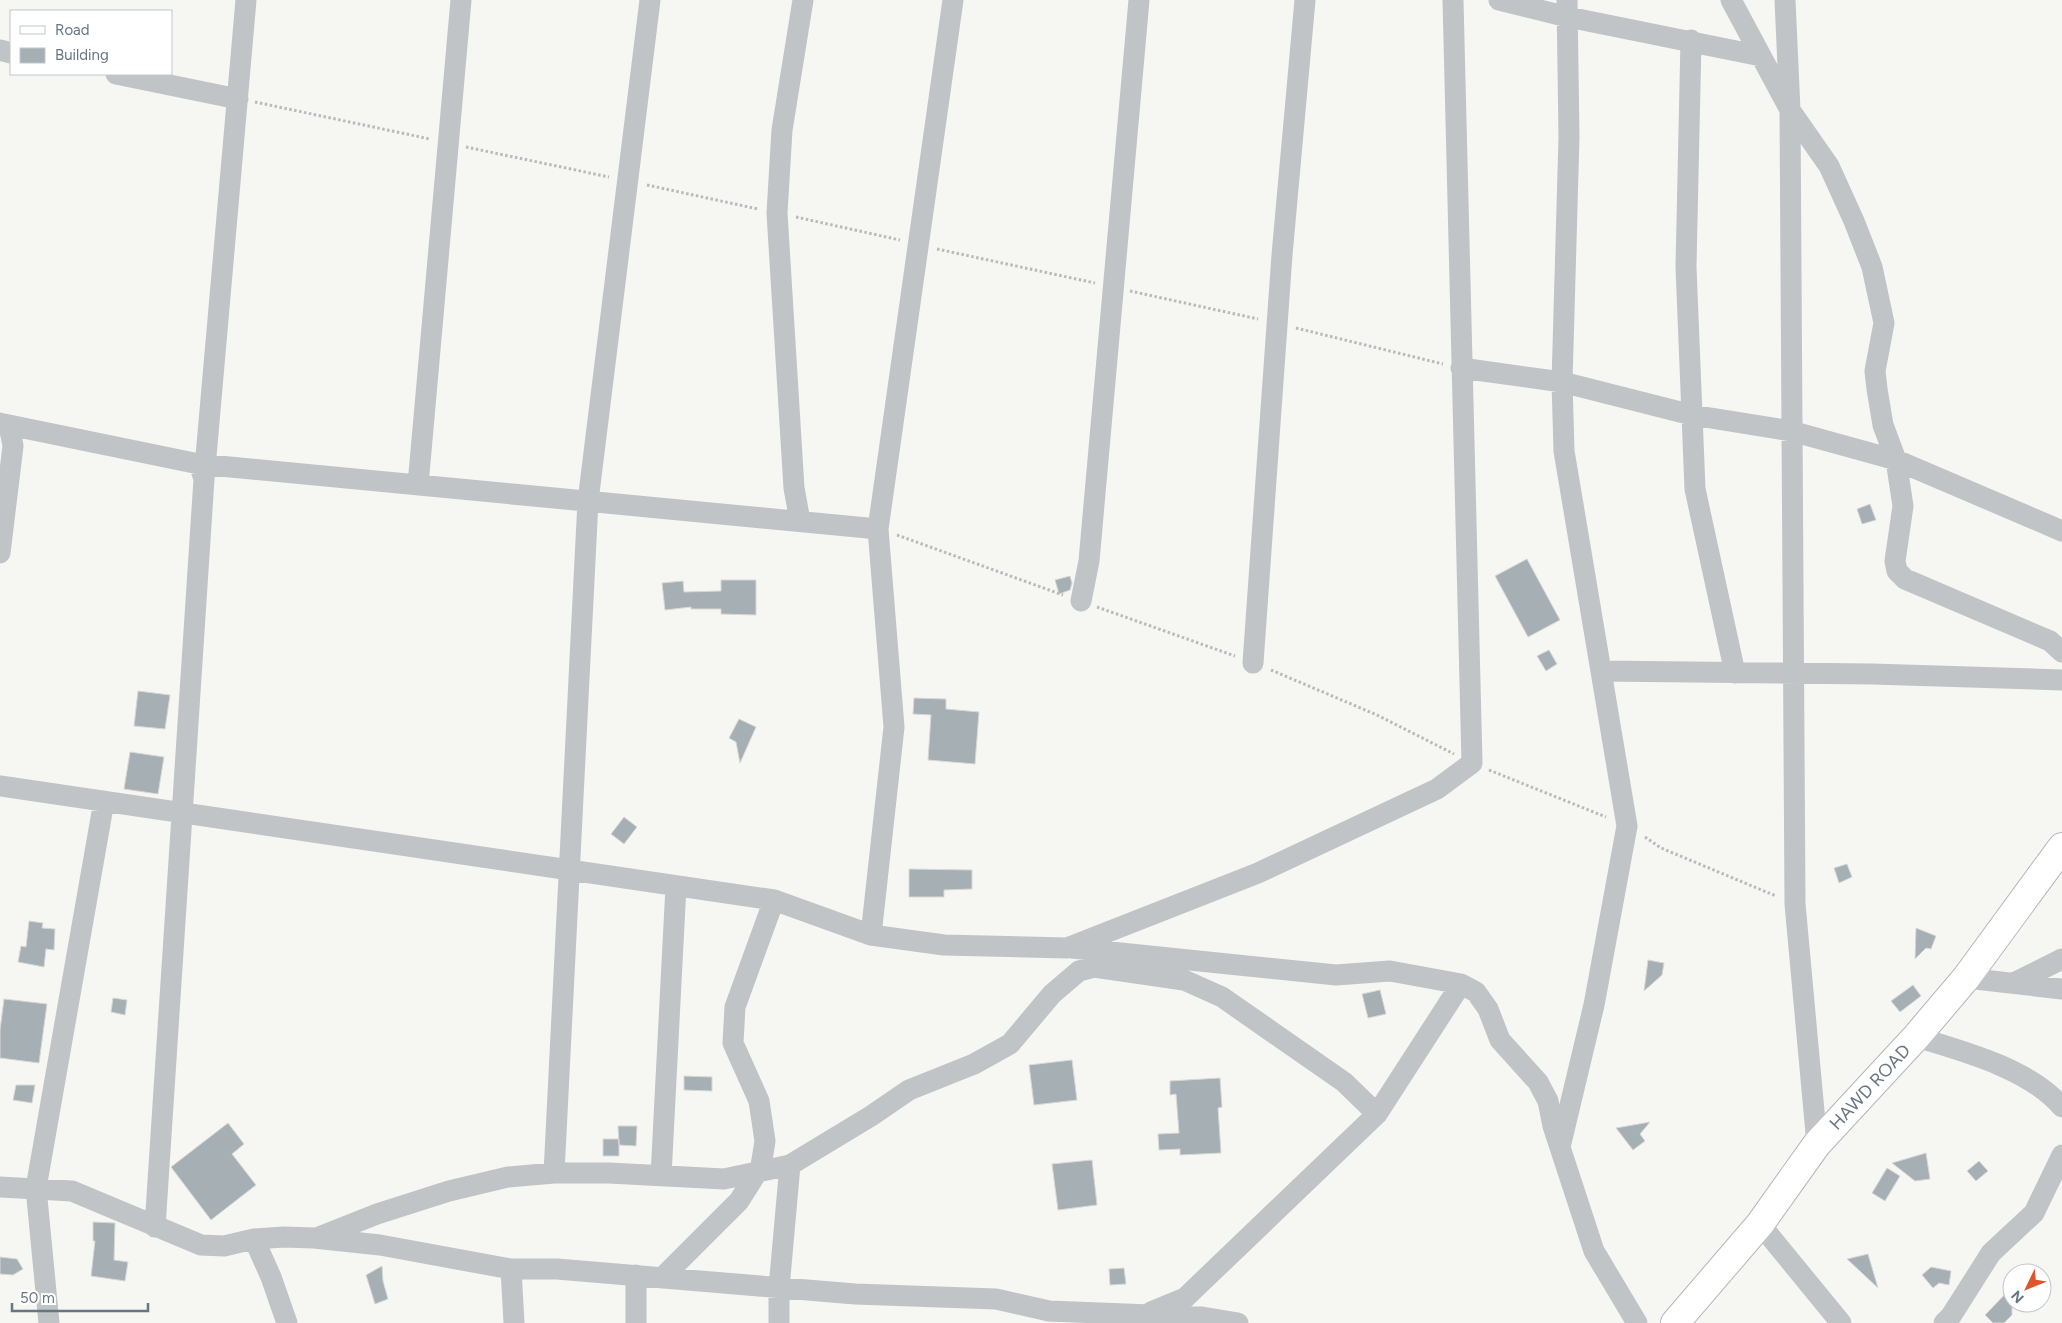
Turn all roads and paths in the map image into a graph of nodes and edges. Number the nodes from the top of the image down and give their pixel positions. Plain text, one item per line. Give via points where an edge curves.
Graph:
1 (246, 0) edge
2 (462, 0) edge
3 (650, 0) edge
4 (804, 0) edge
5 (953, 0) edge
6 (1139, 0) edge
7 (1305, 0) edge
8 (1453, 0) edge
9 (1499, 0) edge
10 (1731, 0) edge
11 (1785, 0) edge
12 (1567, 9) edge
13 (1691, 40) junction
14 (1761, 56) junction
15 (121, 75) edge
16 (238, 98) junction
17 (1790, 110) junction
18 (449, 143) junction
19 (627, 181) junction
20 (777, 213) junction
21 (918, 244) junction
22 (1113, 288) junction
23 (1277, 324) junction
24 (1461, 368) junction
25 (1562, 382) junction
26 (1692, 415) junction
27 (2, 423) edge
28 (1791, 431) junction
29 (1896, 460) junction
30 (203, 470) junction
31 (418, 485) junction
32 (588, 501) junction
33 (800, 521) junction
34 (878, 529) junction
35 (2062, 531) edge
36 (0, 553) edge
37 (1081, 601) junction
38 (2062, 652) edge
39 (1253, 663) junction
40 (1601, 671) junction
41 (1735, 672) junction
42 (1792, 674) junction
43 (2062, 680) edge
44 (1472, 763) junction
45 (0, 786) edge
46 (104, 801) junction
47 (182, 812) junction
48 (1627, 826) junction
49 (2062, 847) edge
50 (569, 870) junction
51 (676, 886) junction
52 (774, 900) junction
53 (1795, 904) junction
54 (871, 935) junction
55 (1067, 948) junction
56 (2062, 959) edge
57 (1966, 978) junction
58 (2014, 983) junction
59 (1461, 984) junction
60 (2062, 989) edge
61 (1916, 1037) junction
62 (2062, 1107) edge
63 (1376, 1114) junction
64 (1817, 1144) junction
65 (1560, 1147) junction
66 (2062, 1155) edge
67 (790, 1165) junction
68 (757, 1172) junction
69 (554, 1173) junction
70 (662, 1176) junction
71 (0, 1187) edge
72 (36, 1188) junction
73 (1760, 1224) junction
74 (156, 1227) junction
75 (314, 1238) junction
76 (254, 1239) junction
77 (511, 1269) junction
78 (636, 1276) junction
79 (662, 1278) junction
80 (779, 1288) junction
81 (1146, 1314) junction
82 (49, 1323) edge
83 (287, 1323) edge
84 (514, 1323) edge
85 (636, 1323) edge
86 (779, 1323) edge
87 (1238, 1323) edge
88 (1637, 1323) edge
89 (1675, 1323) edge
90 (1840, 1323) edge
91 (1944, 1323) edge

1 - 16 street
2 - 18 street
3 - 19 street
4 - 20 street via 782,130
5 - 21 street
6 - 22 street
7 - 23 street
8 - 24 street
9 - 12 street
10 - 14 street
11 - 17 street
12 - 13 street
12 - 25 street via 1569,136
13 - 14 street
13 - 26 street via 1686,267
14 - 17 street
15 - 16 street
16 - 18 path
16 - 30 street
17 - 28 street
17 - 29 street via 1829,166 1872,267 1884,324 1875,371 1877,389 1883,425
18 - 19 path
18 - 31 street
19 - 20 path
19 - 32 street
20 - 21 path
20 - 33 street via 794,488
21 - 22 path
21 - 34 street
22 - 23 path
22 - 37 street via 1089,562
23 - 24 path
23 - 39 street
24 - 25 street
24 - 44 street
25 - 26 street
25 - 40 street via 1564,451
26 - 28 street
26 - 41 street via 1695,489
27 - 30 street
27 - 36 street via 11,430 13,446
28 - 29 street
28 - 42 street
29 - 35 street
29 - 38 street via 1903,506 1895,561 1897,572 1905,579 2050,641
30 - 31 street
30 - 47 street
31 - 32 street
32 - 33 street
32 - 50 street
33 - 34 street
34 - 37 path
34 - 54 street via 894,727
37 - 39 path
39 - 44 path via 1377,715
40 - 41 street
40 - 48 street
41 - 42 street
42 - 43 street
42 - 53 street
44 - 48 path
44 - 55 street via 1437,789 1258,873
45 - 46 street
46 - 47 street
46 - 72 street
47 - 50 street
47 - 74 street
48 - 53 path via 1661,848
48 - 65 street via 1594,1005
49 - 57 main road, HAWD ROAD
50 - 51 street
50 - 69 street
51 - 52 street
51 - 70 street
52 - 54 street
52 - 68 street via 735,1007 733,1042 759,1101 765,1140
53 - 64 street
54 - 55 street via 944,945
55 - 59 street via 1336,975 1390,971
56 - 58 street
57 - 58 street
57 - 61 main road, HAWD ROAD
58 - 60 street
59 - 63 street
59 - 65 street via 1476,992 1488,1009 1500,1040 1538,1082 1548,1101
61 - 62 street via 1985,1058 2050,1093
61 - 64 main road, HAWD ROAD
63 - 67 street via 1344,1082 1222,997 1184,980 1094,967 1079,971 1052,994 1010,1044 974,1064 909,1090
63 - 81 street via 1185,1298
64 - 73 main road, HAWD ROAD
65 - 88 street via 1594,1251
66 - 91 street via 2034,1213 1991,1253
67 - 68 street
67 - 80 street
68 - 70 street via 724,1179
68 - 79 street via 740,1201
69 - 70 street
69 - 75 street via 508,1177 449,1191
71 - 72 street
72 - 74 street via 72,1191
72 - 82 street
73 - 89 main road, HAWD ROAD
73 - 90 street
74 - 76 street via 201,1245 224,1246
75 - 76 street
75 - 77 street via 380,1245
76 - 83 street
77 - 78 street via 557,1269
77 - 84 street
78 - 79 street
78 - 85 street
79 - 80 street
80 - 81 street via 996,1299 1049,1312
80 - 86 street
81 - 87 street

